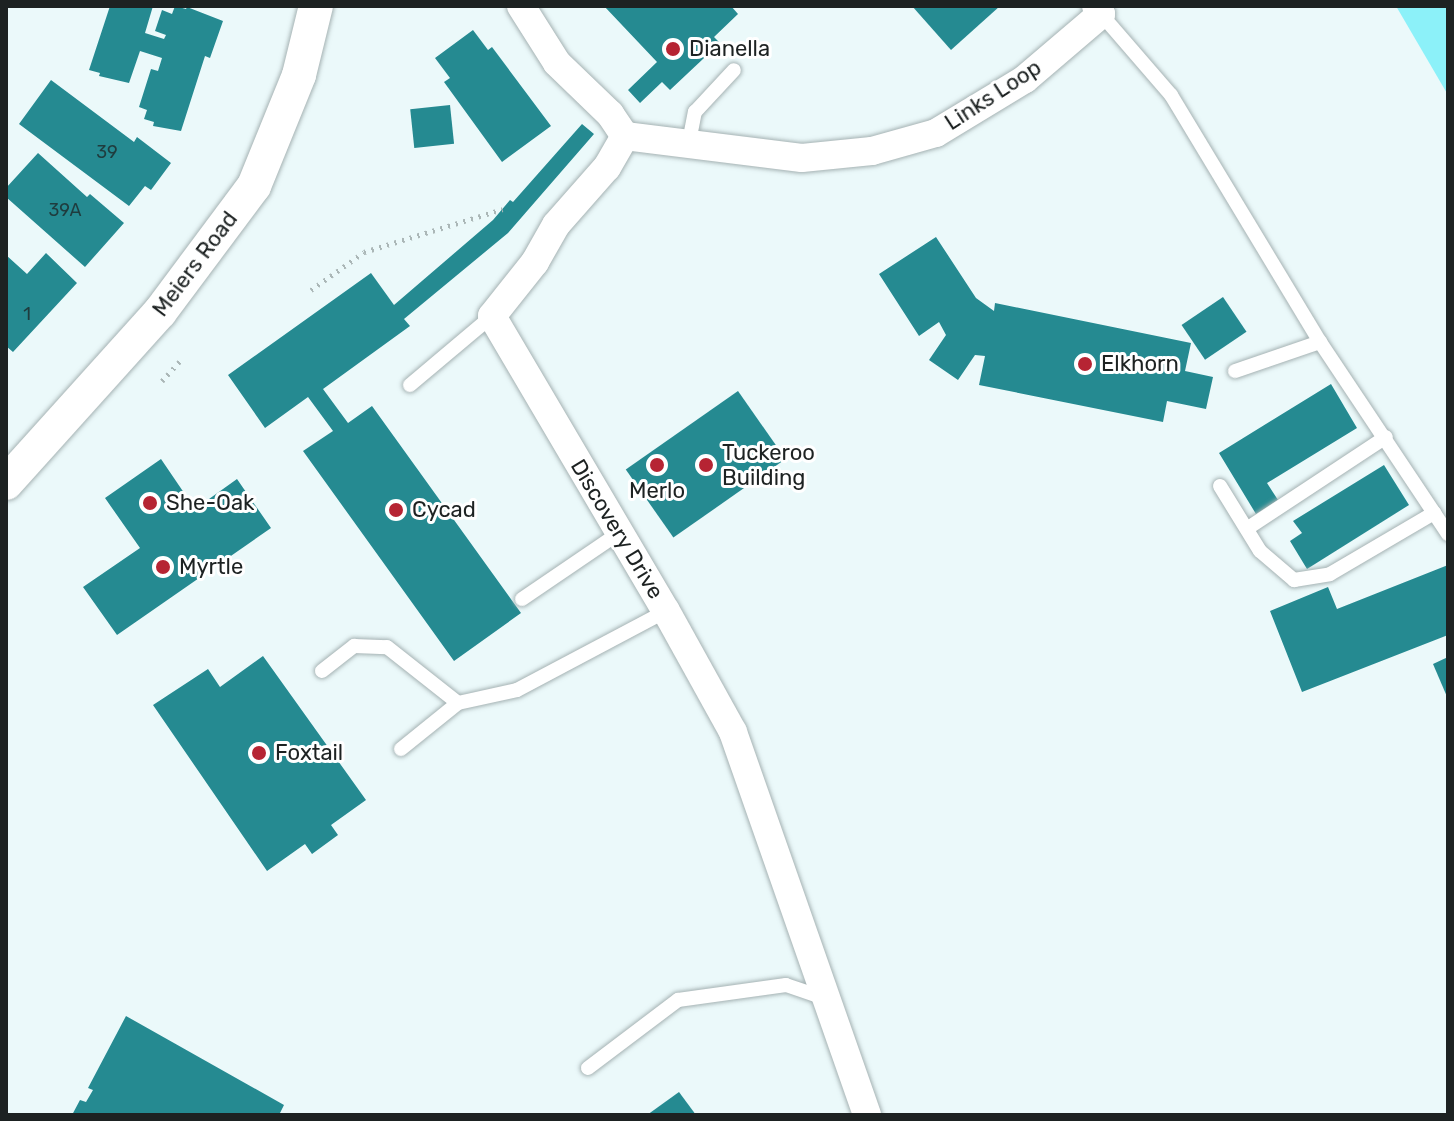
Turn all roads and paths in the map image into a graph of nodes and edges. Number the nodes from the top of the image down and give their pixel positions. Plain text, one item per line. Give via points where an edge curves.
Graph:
1 (316, 6) edge
2 (521, 6) edge
3 (1099, 10) edge
4 (734, 70) dead end
5 (625, 136) junction
6 (689, 142) junction
7 (503, 209) dead end
8 (311, 290) dead end
9 (492, 316) junction
10 (1320, 342) junction
11 (180, 361) dead end
12 (1235, 371) dead end
13 (162, 381) dead end
14 (410, 385) dead end
15 (1386, 437) junction
16 (6, 483) edge
17 (1220, 486) dead end
18 (1434, 513) junction
19 (1248, 528) junction
20 (619, 533) junction
21 (1448, 534) edge
22 (522, 599) dead end
23 (666, 611) junction
24 (322, 671) dead end
25 (458, 703) junction
26 (401, 749) dead end
27 (828, 999) junction
28 (588, 1068) dead end
29 (867, 1115) edge

1 - 16 street, Meiers Road via 299,75 254,186 160,312
2 - 5 street via 557,63 610,114
3 - 6 street, Links Loop via 1025,79 936,133 872,151 802,158
3 - 10 lane via 1171,95
4 - 6 lane via 695,112
5 - 6 street, Links Loop
5 - 9 street
7 - 8 path via 364,252
9 - 14 lane
9 - 20 street, Discovery Drive
10 - 12 lane
10 - 15 lane
11 - 13 path
15 - 18 lane
15 - 19 lane
17 - 19 lane
18 - 19 lane via 1330,574 1294,580 1260,551
18 - 21 lane
20 - 22 lane
20 - 23 street, Discovery Drive
23 - 25 lane via 517,690
23 - 27 street, Discovery Drive via 733,732
24 - 25 lane via 354,646 387,647
25 - 26 lane
27 - 28 lane via 786,985 678,1000
27 - 29 street, Discovery Drive

